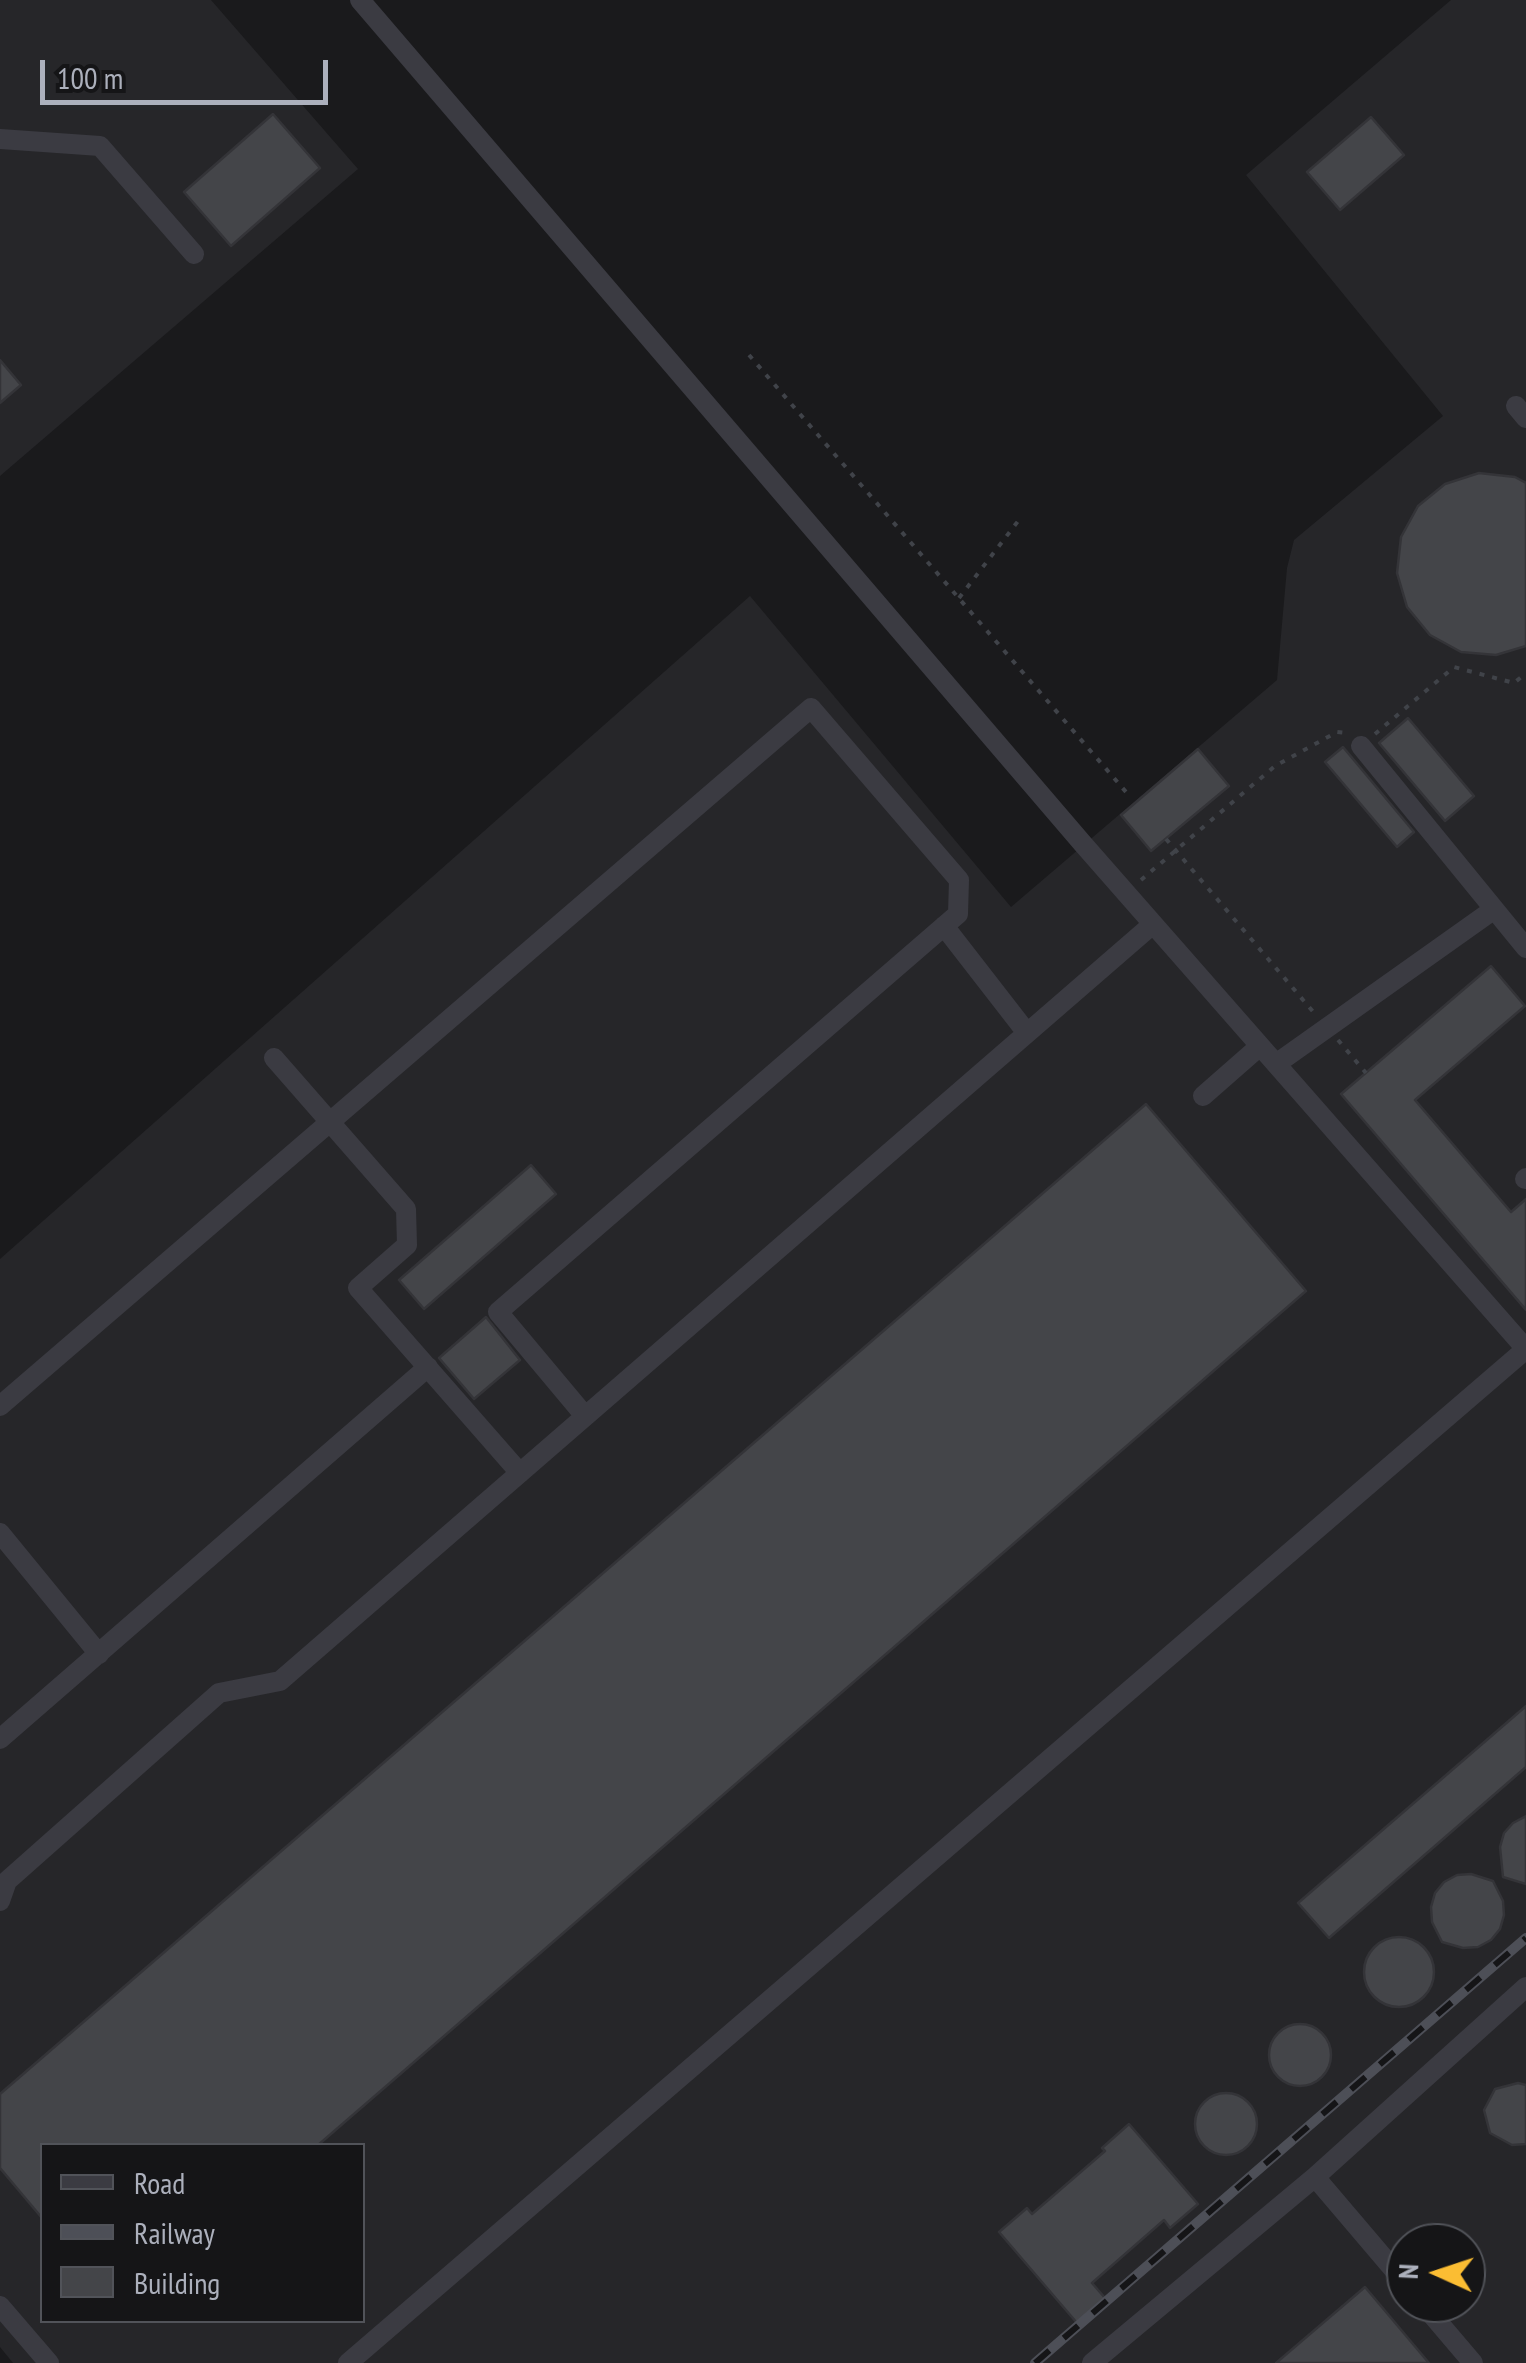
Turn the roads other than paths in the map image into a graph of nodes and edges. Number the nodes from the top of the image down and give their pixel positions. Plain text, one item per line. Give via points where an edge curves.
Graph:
1 (360, 0) edge
2 (0, 139) edge
3 (194, 254) dead end
4 (1361, 746) road end
5 (1493, 910) junction
6 (1153, 924) junction
7 (944, 926) junction
8 (1526, 948) edge
9 (1027, 1033) junction
10 (1260, 1046) junction
11 (274, 1058) dead end
12 (1276, 1064) junction
13 (1203, 1096) dead end
14 (330, 1122) junction
15 (1526, 1349) edge
16 (428, 1367) junction
17 (0, 1406) edge
18 (585, 1416) junction
19 (520, 1473) junction
20 (0, 1533) edge
21 (99, 1654) junction
22 (0, 1740) edge
23 (0, 1900) edge
24 (1526, 1987) edge
25 (1315, 2177) junction
26 (1386, 2260) edge
27 (0, 2306) edge
28 (1439, 2323) edge
29 (48, 2363) edge
30 (348, 2363) edge
31 (1092, 2363) edge
32 (1474, 2363) edge

1 - 6 street
2 - 3 street via 100,146
4 - 5 street
5 - 8 street
5 - 12 street
6 - 9 street
6 - 10 street
7 - 9 street
7 - 14 street via 958,914 959,880 811,708
7 - 18 street via 498,1312
9 - 18 street
10 - 12 street
10 - 13 street
11 - 14 street
12 - 15 street
14 - 16 street via 406,1209 407,1245 358,1288
14 - 17 street
15 - 30 street
16 - 19 street
16 - 21 street
18 - 19 street
19 - 23 street via 280,1681 220,1694 7,1880
20 - 21 street
21 - 22 street
24 - 25 street
25 - 26 street
25 - 31 street
27 - 29 street
28 - 32 street

